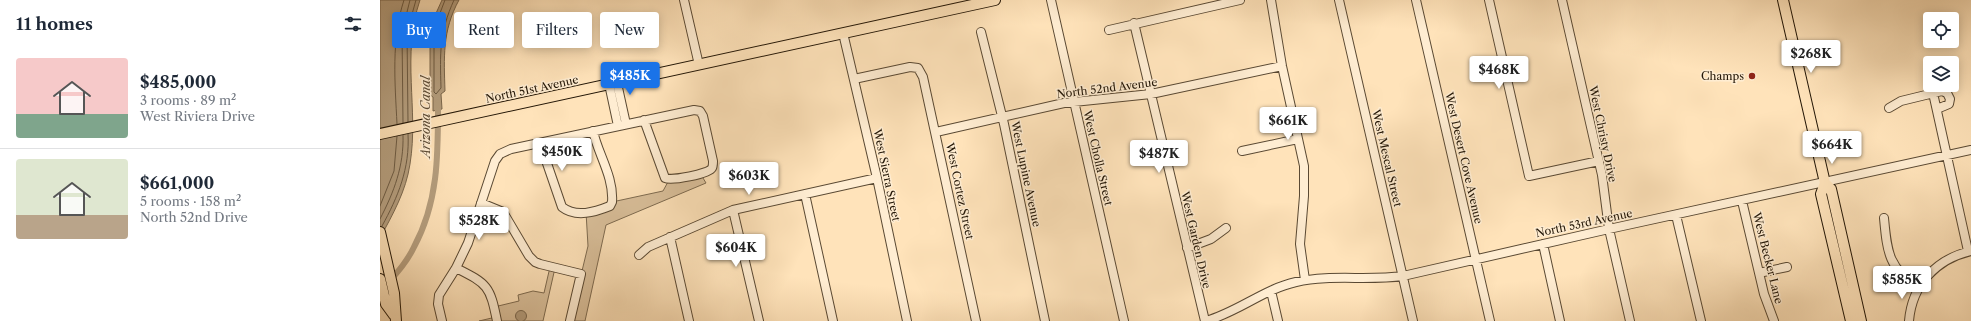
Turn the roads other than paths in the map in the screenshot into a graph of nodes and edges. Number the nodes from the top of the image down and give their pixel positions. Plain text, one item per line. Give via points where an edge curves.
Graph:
1 (684, 0) edge
2 (994, 0) edge
3 (1051, 0) edge
4 (1240, 0) edge
5 (1271, 0) edge
6 (1339, 0) edge
7 (1416, 0) edge
8 (1489, 0) edge
9 (1562, 0) edge
10 (1783, 0) edge
11 (1134, 23) junction
12 (1109, 30) dead end
13 (981, 32) dead end
14 (843, 33) junction
15 (699, 65) junction
16 (1282, 66) junction
17 (854, 79) junction
18 (613, 84) junction
19 (1933, 93) junction
20 (1151, 94) junction
21 (1074, 102) junction
22 (1889, 108) dead end
23 (1937, 109) junction
24 (1003, 117) junction
25 (644, 120) junction
26 (622, 125) junction
27 (593, 132) junction
28 (936, 132) junction
29 (380, 134) edge
30 (1298, 139) junction
31 (540, 143) junction
32 (1971, 150) edge
33 (1242, 151) dead end
34 (1947, 155) junction
35 (1599, 160) junction
36 (877, 178) junction
37 (1825, 183) junction
38 (805, 194) junction
39 (1742, 201) junction
40 (481, 203) junction
41 (733, 210) junction
42 (1676, 215) junction
43 (1884, 218) dead end
44 (1226, 228) dead end
45 (1608, 229) junction
46 (380, 232) edge
47 (670, 237) junction
48 (1543, 244) junction
49 (1187, 248) junction
50 (1970, 251) edge
51 (639, 255) dead end
52 (1475, 259) junction
53 (1787, 267) dead end
54 (456, 268) junction
55 (1759, 273) junction
56 (1403, 276) junction
57 (380, 279) edge
58 (1304, 280) junction
59 (1920, 286) junction
60 (1271, 291) junction
61 (395, 318) edge
62 (442, 321) edge
63 (497, 321) edge
64 (570, 321) edge
65 (687, 321) edge
66 (759, 321) edge
67 (833, 321) edge
68 (907, 321) edge
69 (976, 321) edge
70 (1045, 321) edge
71 (1124, 321) edge
72 (1206, 321) edge
73 (1278, 321) edge
74 (1413, 321) edge
75 (1490, 321) edge
76 (1560, 321) edge
77 (1630, 321) edge
78 (1701, 321) edge
79 (1774, 321) edge
80 (1851, 321) edge
81 (1862, 321) edge
82 (1909, 321) edge

1 - 15 street
2 - 14 main road, North 51st Avenue
3 - 21 street, West Cholla Street
4 - 11 street
5 - 16 street
6 - 56 street, West Mescal Street
7 - 52 street, West Desert Cove Avenue
8 - 35 street via 1530,176
9 - 35 street, West Christy Drive
10 - 37 main road
11 - 12 street
11 - 20 street, West Garden Drive
13 - 24 street, West Lupine Avenue
14 - 15 main road, North 51st Avenue
14 - 17 street, West Sierra Street
15 - 18 main road, North 51st Avenue
16 - 20 street, North 52nd Avenue
16 - 30 street
17 - 28 street, West Cortez Street via 910,67 918,68 923,77
17 - 36 street, West Sierra Street
18 - 26 street
18 - 29 main road, North 51st Avenue
19 - 22 street via 1901,101
19 - 23 street
19 - 23 street via 1948,93 1950,99 1949,104
20 - 21 street, North 52nd Avenue
20 - 49 street, West Garden Drive
21 - 24 street, North 52nd Avenue
21 - 71 street, West Cholla Street
23 - 34 street
24 - 28 street, North 52nd Avenue
24 - 70 street, West Lupine Avenue
25 - 25 street via 665,178 682,178 712,168 713,161 700,111
25 - 26 street
26 - 27 street
27 - 31 street
27 - 31 street via 607,171 612,198 610,206 585,213 574,213 562,207
28 - 69 street, West Cortez Street
30 - 33 street
30 - 58 street via 1304,174 1300,244
31 - 40 street via 500,154 494,161
32 - 34 street, North 53rd Avenue
34 - 37 street, North 53rd Avenue
34 - 50 street
35 - 45 street, West Christy Drive
36 - 38 street
36 - 68 street, West Sierra Street
37 - 39 street, North 53rd Avenue
37 - 80 main road via 1821,194
37 - 81 main road via 1831,189
38 - 41 street
38 - 67 street
39 - 42 street, North 53rd Avenue
39 - 55 street, West Becker Lane
40 - 54 street via 468,243
40 - 64 street via 503,212 508,217 529,256 535,262 581,274
41 - 47 street
41 - 66 street
42 - 45 street, North 53rd Avenue
42 - 78 street
43 - 59 street via 1890,257 1901,275
44 - 49 street via 1211,239
45 - 48 street, North 53rd Avenue
45 - 77 street, West Christy Drive
46 - 61 main road via 394,294
47 - 51 street via 648,247
47 - 65 street
48 - 52 street, North 53rd Avenue
48 - 76 street
49 - 72 street, West Garden Drive
50 - 59 street via 1945,260 1934,268
52 - 56 street, North 53rd Avenue
52 - 75 street, West Desert Cove Avenue
53 - 55 street
54 - 62 street via 439,295 438,304
54 - 63 street via 482,281 488,288
55 - 79 street, West Becker Lane
56 - 58 street, North 53rd Avenue via 1382,279
56 - 74 street, West Mescal Street
57 - 61 main road via 386,304
58 - 60 street, North 53rd Avenue
59 - 82 street via 1912,301
60 - 72 street, North 53rd Avenue via 1236,310
60 - 73 street

